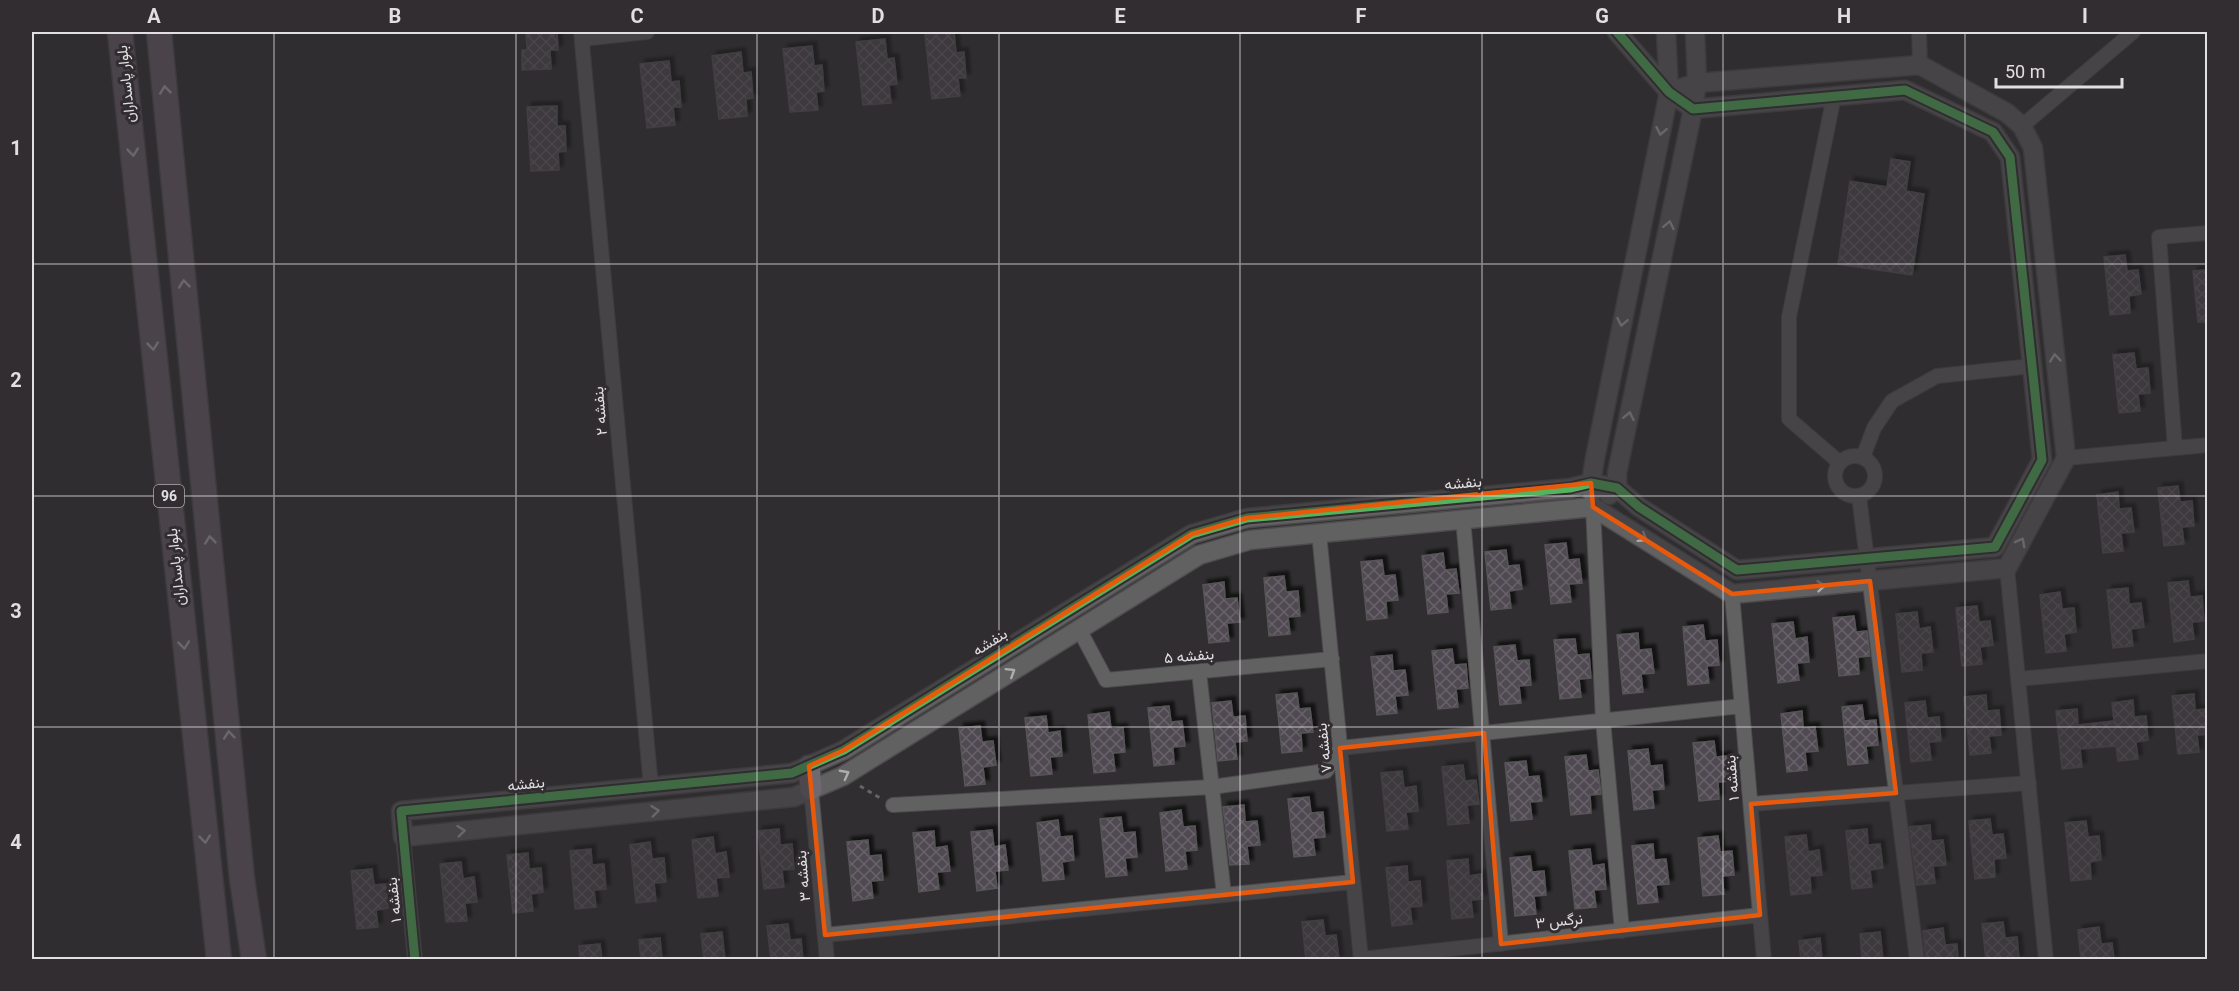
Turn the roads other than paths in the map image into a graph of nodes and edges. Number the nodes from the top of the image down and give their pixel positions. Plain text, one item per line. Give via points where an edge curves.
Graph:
1 (120, 32) edge
2 (159, 32) edge
3 (646, 32) edge
4 (1617, 32) edge
5 (1666, 32) edge
6 (1695, 32) edge
7 (1918, 32) edge
8 (2133, 32) edge
9 (581, 35) edge
10 (1920, 65) junction
11 (1697, 83) junction
12 (1669, 92) junction
13 (1834, 96) junction
14 (1693, 109) junction
15 (2022, 126) junction
16 (2001, 144) junction
17 (2208, 233) edge
18 (2048, 293) junction
19 (1627, 296) junction
20 (2025, 297) junction
21 (1653, 301) junction
22 (2032, 366) junction
23 (2208, 445) edge
24 (2175, 448) junction
25 (1863, 457) junction
26 (2066, 458) junction
27 (2042, 460) junction
28 (1839, 462) junction
29 (1591, 483) junction
30 (1617, 488) junction
31 (1859, 496) junction
32 (1593, 507) junction
33 (1464, 519) junction
34 (1319, 533) junction
35 (1995, 547) junction
36 (1867, 559) junction
37 (2007, 568) junction
38 (1737, 570) junction
39 (1870, 581) junction
40 (1732, 594) junction
41 (1079, 629) junction
42 (1332, 659) junction
43 (2208, 662) edge
44 (1199, 672) junction
45 (2018, 679) junction
46 (1742, 706) junction
47 (1604, 720) junction
48 (1484, 733) junction
49 (1341, 748) junction
50 (809, 766) junction
51 (233, 777) junction
52 (198, 781) junction
53 (2029, 783) junction
54 (651, 787) junction
55 (1212, 787) junction
56 (811, 789) junction
57 (1896, 793) junction
58 (1751, 804) junction
59 (893, 805) road end
60 (403, 837) junction
61 (1353, 882) junction
62 (1224, 895) junction
63 (246, 904) junction
64 (213, 911) junction
65 (1760, 915) junction
66 (1623, 931) junction
67 (825, 935) junction
68 (1501, 944) junction
69 (1361, 959) edge
70 (219, 960) edge
71 (254, 960) edge
72 (415, 960) edge
73 (827, 960) edge
74 (1764, 960) edge
75 (1917, 960) edge
76 (2046, 960) edge

1 -> 52 highway, بلوار پاسداران / 96
51 -> 2 highway, 96
3 - 9 street
4 - 12 street
5 - 12 street
6 - 11 street
7 - 10 street
8 - 15 street
9 - 54 street, بنفشه ۲
10 - 11 street
10 - 15 street via 2007,112
11 - 12 street
11 - 14 street
12 - 14 street
12 -> 19 street
13 - 14 street
13 - 16 street via 1905,90 1993,132
13 - 28 street via 1789,317 1789,419
21 -> 14 street
15 - 16 street
15 - 18 street via 2033,148
16 - 20 street via 2010,157
17 - 24 street via 2159,237
18 - 20 street
26 -> 18 street
19 - 21 street
19 -> 29 street
20 - 22 street
30 -> 21 street
22 - 25 street via 1937,376 1892,401 1874,428
22 - 27 street
23 - 24 street
24 - 26 street
25 - 28 street via 1850,456
25 - 31 street via 1872,465 1875,478 1870,490
26 - 27 street
37 -> 26 street
27 - 35 street
28 - 31 street via 1834,474 1837,487 1846,495
29 - 30 street
29 - 32 street
29 - 50 street, بنفشه via 1247,518 1192,534 844,750
30 - 32 street
30 - 38 street via 1639,507
31 - 36 street
32 - 33 street
32 -> 40 street
32 - 47 street
33 - 34 street
33 - 48 street
34 - 41 street via 1250,540 1199,555
34 - 42 street, بنفشه ۷
35 - 36 street
35 - 37 street
36 - 38 street
36 - 39 street
37 - 39 street
37 - 45 street
38 - 40 street
40 -> 39 street
39 - 57 street
40 - 46 street, بنفشه ۱
41 - 44 street, بنفشه ۵ via 1106,680
56 -> 41 street via 843,776
42 - 44 street, بنفشه ۵
42 - 49 street, بنفشه ۷
43 - 45 street
44 - 55 street
45 - 53 street
46 - 47 street
46 - 58 street, بنفشه ۱
47 - 48 street
47 - 66 street
48 - 49 street
48 - 68 street
49 - 55 street via 1326,771
49 - 61 street, بنفشه ۷
50 - 54 street, بنفشه via 792,773
50 - 56 main road
51 - 52 highway via 227,796 208,800
51 - 63 highway, 96
52 -> 64 highway, بلوار پاسداران / 96
53 - 57 street
53 - 76 street
54 - 60 street, بنفشه via 401,811
55 - 59 street
55 - 62 street
60 -> 56 street via 794,797
56 - 67 street, بنفشه ۳
57 - 58 street
57 - 75 street
58 - 65 street, بنفشه ۱
60 - 72 street, بنفشه ۱
61 - 62 street
61 - 69 street, بنفشه ۷
62 - 67 street
63 - 64 highway via 237,891 217,893
63 - 71 highway, 96
64 - 70 highway, بلوار پاسداران / 96
65 - 66 street, نرگس ۳
65 - 74 street, بنفشه ۱
66 - 68 street, نرگس ۳
67 - 73 street, بنفشه ۳
68 - 69 street, نرگس ۳

